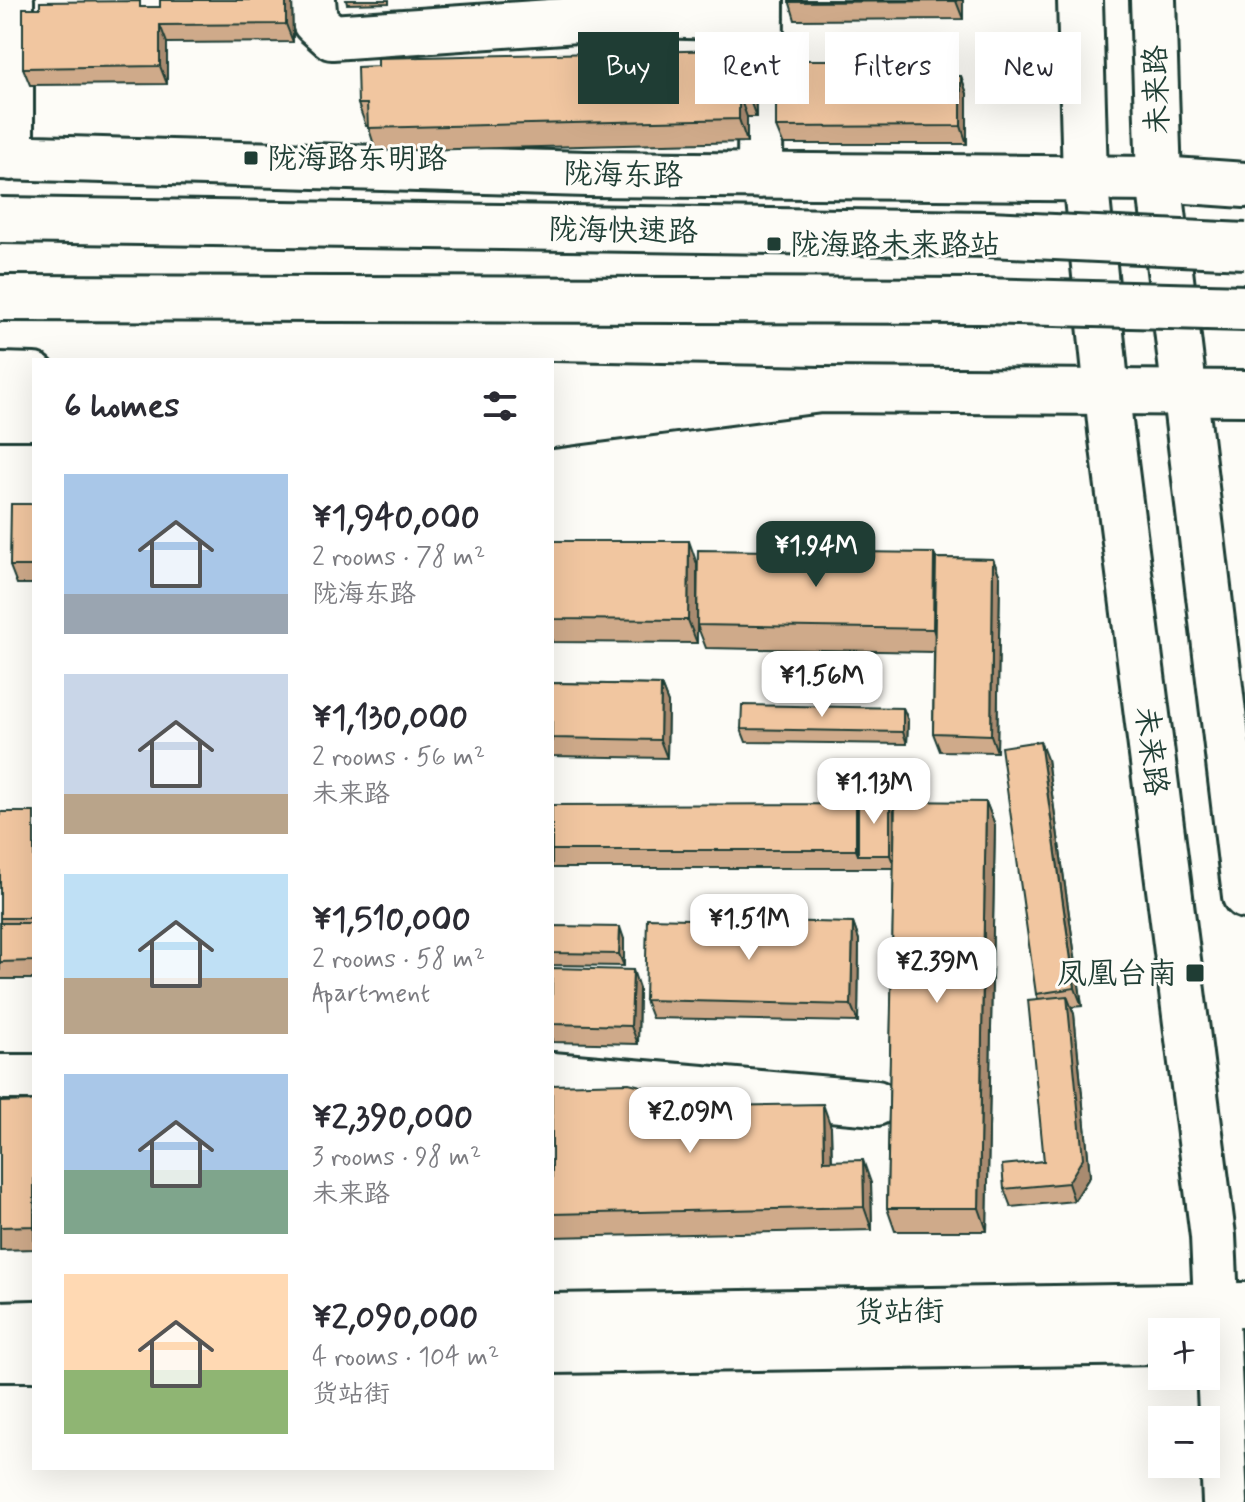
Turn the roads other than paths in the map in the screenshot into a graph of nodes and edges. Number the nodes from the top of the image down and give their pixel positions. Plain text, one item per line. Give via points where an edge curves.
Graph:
1 (5, 0) edge
2 (313, 0) edge
3 (460, 0) edge
4 (1080, 0) edge
5 (1153, 0) edge
6 (761, 9) edge
7 (416, 31) junction
8 (5, 158) edge
9 (760, 176) junction
10 (1085, 178) junction
11 (1159, 179) junction
12 (1245, 185) edge
13 (0, 220) edge
14 (1245, 246) edge
15 (0, 298) edge
16 (1245, 308) edge
17 (0, 375) edge
18 (32, 376) edge
19 (554, 385) edge
20 (821, 390) junction
21 (1183, 393) junction
22 (1245, 393) edge
23 (1108, 395) junction
24 (0, 417) edge
25 (32, 417) edge
26 (554, 425) edge
27 (1245, 896) edge
28 (554, 1075) edge
29 (0, 1077) edge
30 (32, 1077) edge
31 (876, 1103) dead end
32 (554, 1316) edge
33 (32, 1323) edge
34 (0, 1324) edge
35 (1227, 1327) edge
36 (1148, 1342) edge
37 (554, 1351) edge
38 (0, 1359) edge
39 (32, 1359) edge
40 (1225, 1502) edge

1 - 8 main road
2 - 7 main road via 315,22 332,37
3 - 7 main road
4 - 10 main road, 未来路
5 - 11 main road, 未来路
6 - 7 main road
6 - 9 main road
8 - 9 main road, 陇海东路
9 - 10 main road, 陇海东路
10 - 11 main road, 陇海东路
10 - 23 main road, 未来路
11 - 12 main road, 陇海东路
11 - 21 main road, 未来路
13 - 14 main road, 陇海快速路, bridge via 989,234
15 - 16 main road, bridge via 982,301
17 - 18 main road
19 - 20 main road
20 - 23 main road
20 - 26 main road
21 - 22 main road
21 - 23 main road
21 - 27 main road, 未来路
23 - 35 main road, 未来路
24 - 25 main road
28 - 31 main road
29 - 30 main road
32 - 35 main road, 货站街
33 - 34 main road
35 - 40 main road, 未来路
36 - 37 main road, 货站街
38 - 39 main road

